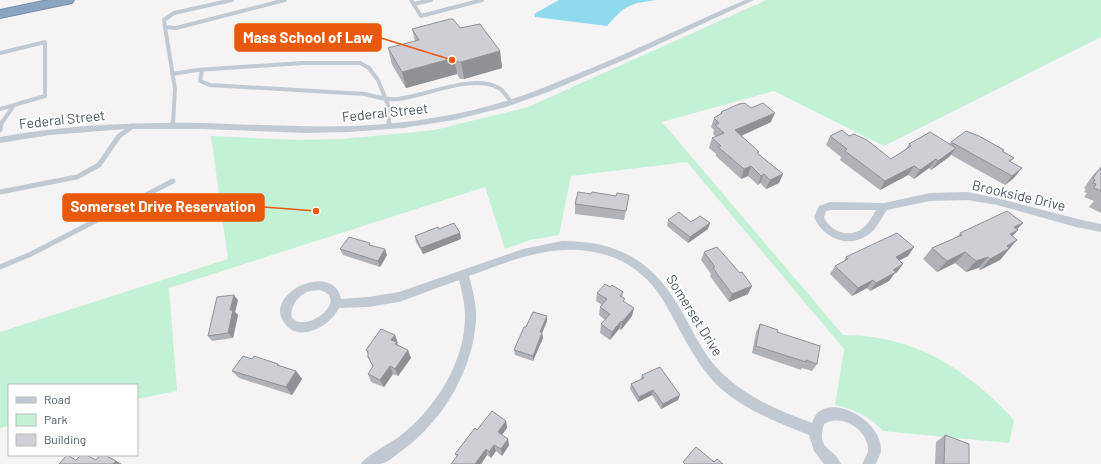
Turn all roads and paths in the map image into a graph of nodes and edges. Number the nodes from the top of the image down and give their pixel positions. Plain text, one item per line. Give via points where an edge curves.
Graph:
1 (67, 0) edge
2 (232, 0) edge
3 (285, 0) edge
4 (411, 0) edge
5 (431, 0) edge
6 (482, 0) edge
7 (751, 0) edge
8 (414, 4) junction
9 (0, 14) edge
10 (165, 27) junction
11 (0, 53) edge
12 (202, 70) junction
13 (172, 74) junction
14 (386, 99) junction
15 (511, 102) junction
16 (14, 105) junction
17 (0, 109) edge
18 (133, 126) junction
19 (174, 126) junction
20 (388, 126) junction
21 (0, 130) edge
22 (0, 140) edge
23 (173, 181) dead end
24 (0, 192) edge
25 (884, 207) junction
26 (1101, 228) edge
27 (0, 268) edge
28 (463, 274) junction
29 (336, 304) junction
30 (815, 431) junction
31 (368, 464) edge
32 (834, 464) edge
33 (869, 464) edge

1 - 9 highway
2 - 10 lane via 174,13 164,20
3 - 10 lane via 176,28
4 - 8 lane
5 - 8 lane
6 - 8 lane via 421,16
7 - 15 street, Federal Street via 601,67
10 - 13 lane
11 - 16 lane via 45,42 45,96
12 - 13 lane
12 - 14 lane via 200,81 210,85 365,94
12 - 14 lane via 303,63 360,63 369,68 378,80
13 - 19 lane via 175,89
14 - 15 lane via 474,83 497,87
14 - 20 lane
15 - 20 street, Federal Street via 442,119
16 - 17 lane
16 - 21 lane via 1,122
18 - 19 street, Federal Street
18 - 22 street, Federal Street
18 - 24 lane via 119,136 99,165 77,177
19 - 20 street, Federal Street via 302,131
23 - 27 lane
25 - 25 street, Brookside Drive via 830,206 822,209 819,217 829,232 851,237 864,233
25 - 26 street, Brookside Drive via 930,197 967,196 997,201
28 - 29 street, Somerset Drive via 399,296
28 - 30 street, Somerset Drive via 526,252 556,245 587,245 616,254 643,269 654,280 664,292 701,355 721,380 758,407
28 - 31 street via 469,303 469,336 460,368 452,384 413,433
29 - 29 street via 325,321 308,327 293,324 286,314 293,296 312,286 331,289 336,296
30 - 32 street via 819,449
30 - 33 street via 819,421 827,415 844,414 857,420 873,441 874,453

